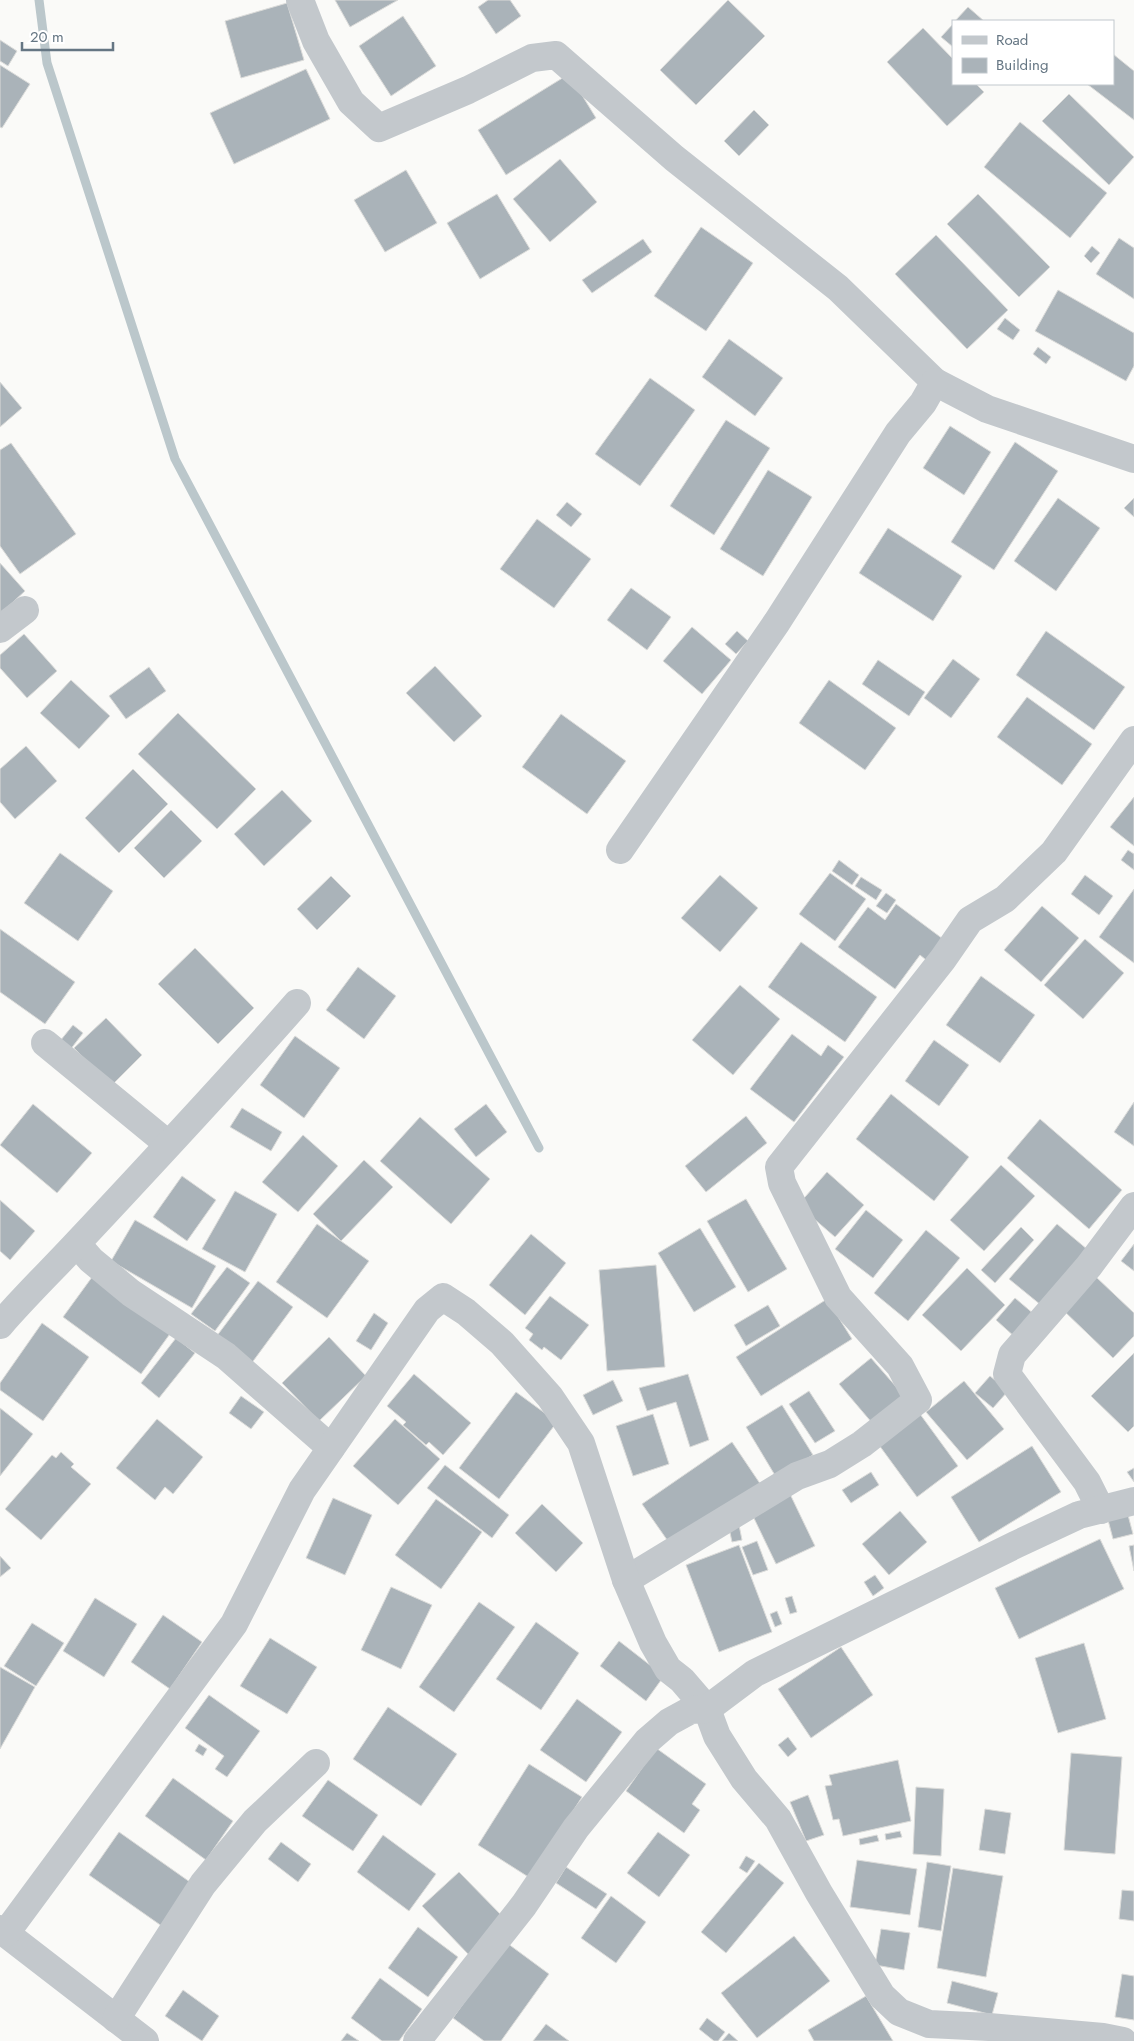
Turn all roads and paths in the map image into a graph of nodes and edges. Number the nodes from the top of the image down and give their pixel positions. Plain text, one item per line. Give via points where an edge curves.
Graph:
1 (300, 0) edge
2 (935, 382) junction
3 (1134, 459) edge
4 (25, 610) dead end
5 (0, 629) edge
6 (1134, 740) edge
7 (620, 850) dead end
8 (297, 1003) dead end
9 (45, 1043) dead end
10 (168, 1144) junction
11 (1134, 1206) edge
12 (77, 1244) junction
13 (0, 1325) edge
14 (331, 1448) junction
15 (1134, 1501) edge
16 (1101, 1510) junction
17 (626, 1580) junction
18 (707, 1709) junction
19 (316, 1763) dead end
20 (3, 1931) edge
21 (116, 2019) junction
22 (930, 2033) edge
23 (145, 2041) edge
24 (417, 2041) edge
25 (1124, 2041) edge

1 - 2 street via 316,41 351,102 379,128 532,58 556,55 674,158 838,288
2 - 3 street via 987,409
2 - 7 street via 923,403 898,433 778,622
4 - 5 street
6 - 17 street via 1054,852 1005,899 970,920 944,959 779,1167 782,1183 838,1297 900,1366 918,1400 862,1444 830,1464 797,1476
8 - 10 street
9 - 10 street
10 - 12 street
11 - 16 street via 1089,1266 1012,1355 1007,1374 1087,1482
12 - 13 street
12 - 14 street via 90,1260 131,1293 226,1356
14 - 17 street via 427,1310 443,1297 502,1343 550,1397 581,1443
14 - 20 street via 302,1490 234,1624
15 - 16 street
16 - 18 street via 1079,1515 755,1672
17 - 18 street via 668,1669
18 - 22 street via 717,1736 744,1779 778,1819 882,1996 898,2012
18 - 24 street via 691,1710 669,1722 647,1741 576,1828 524,1905
19 - 21 street via 255,1822 203,1884
20 - 21 street
21 - 23 street
22 - 25 street via 989,2027

